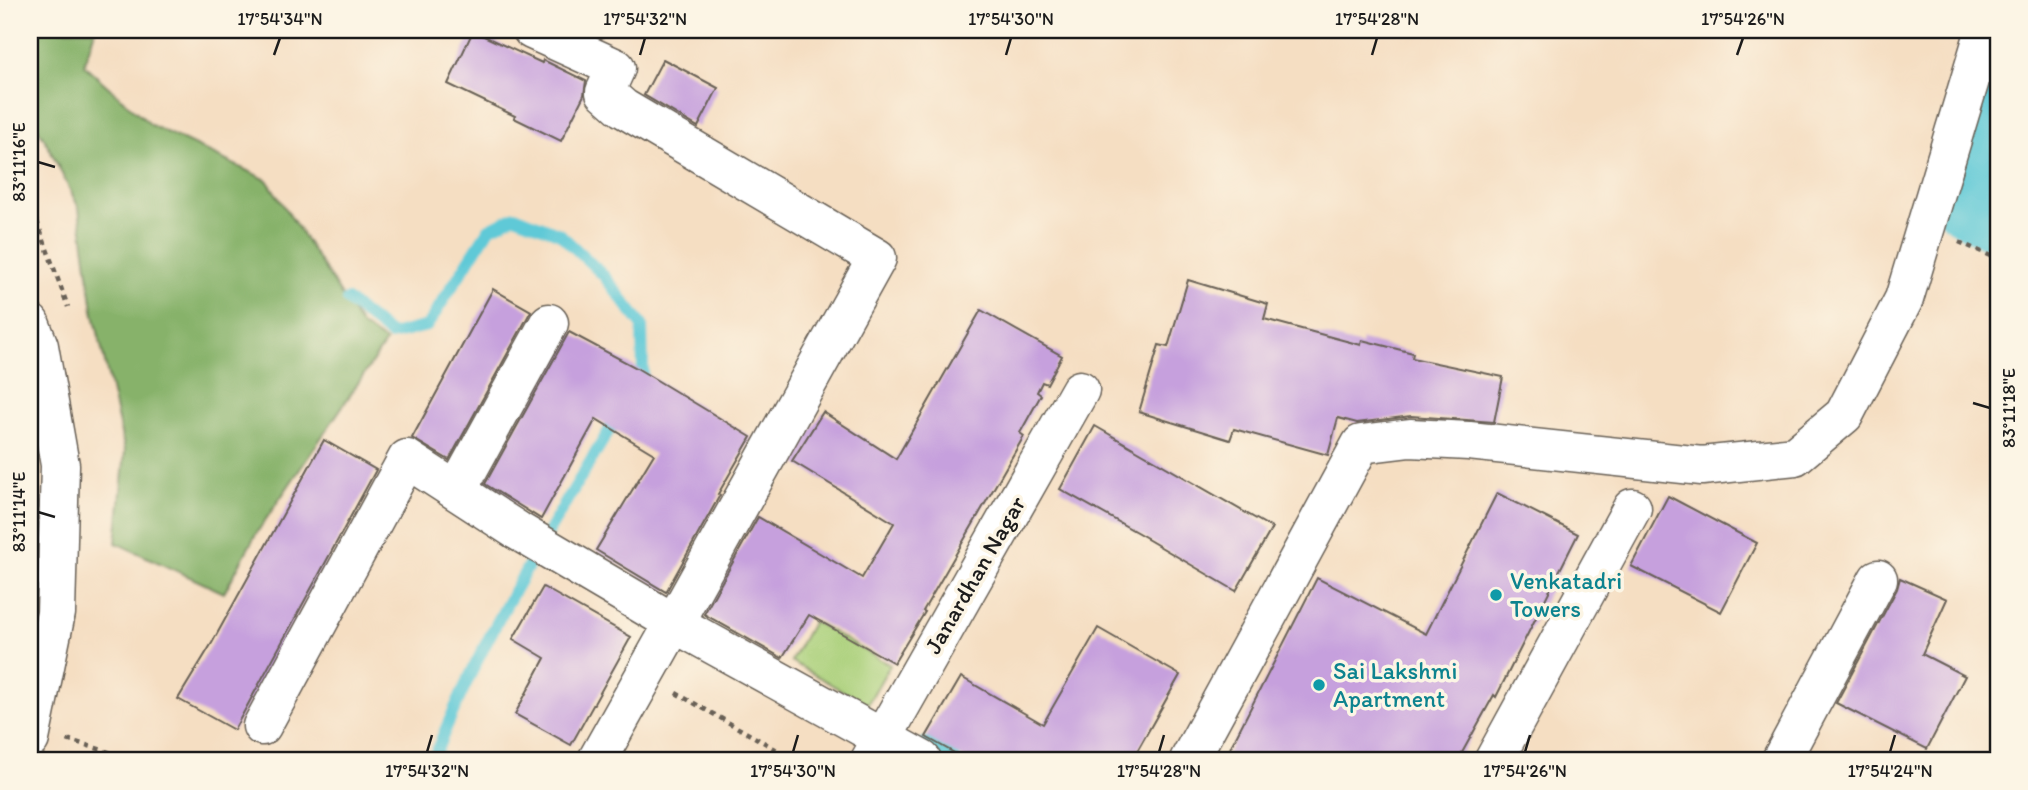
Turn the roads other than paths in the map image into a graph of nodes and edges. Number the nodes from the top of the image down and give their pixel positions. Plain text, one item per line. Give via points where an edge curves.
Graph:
1 (532, 30) edge
2 (1985, 30) edge
3 (30, 323) edge
4 (549, 323) dead end
5 (1080, 390) dead end
6 (457, 490) junction
7 (1632, 508) dead end
8 (1878, 579) dead end
9 (674, 623) junction
10 (262, 726) dead end
11 (30, 739) edge
12 (876, 749) edge
13 (597, 760) edge
14 (922, 760) edge
15 (1189, 760) edge
16 (1494, 760) edge
17 (1781, 760) edge

1 - 9 street via 617,68 604,92 623,108 877,258
2 - 15 street via 1904,299 1844,415 1795,456 1702,466 1469,441 1361,443
3 - 11 street via 39,346 60,465 56,612
4 - 6 street
5 - 12 street, Janardhan Nagar
6 - 9 street
6 - 10 street via 407,459
7 - 16 street
8 - 17 street
9 - 12 street
9 - 13 street
12 - 14 street

